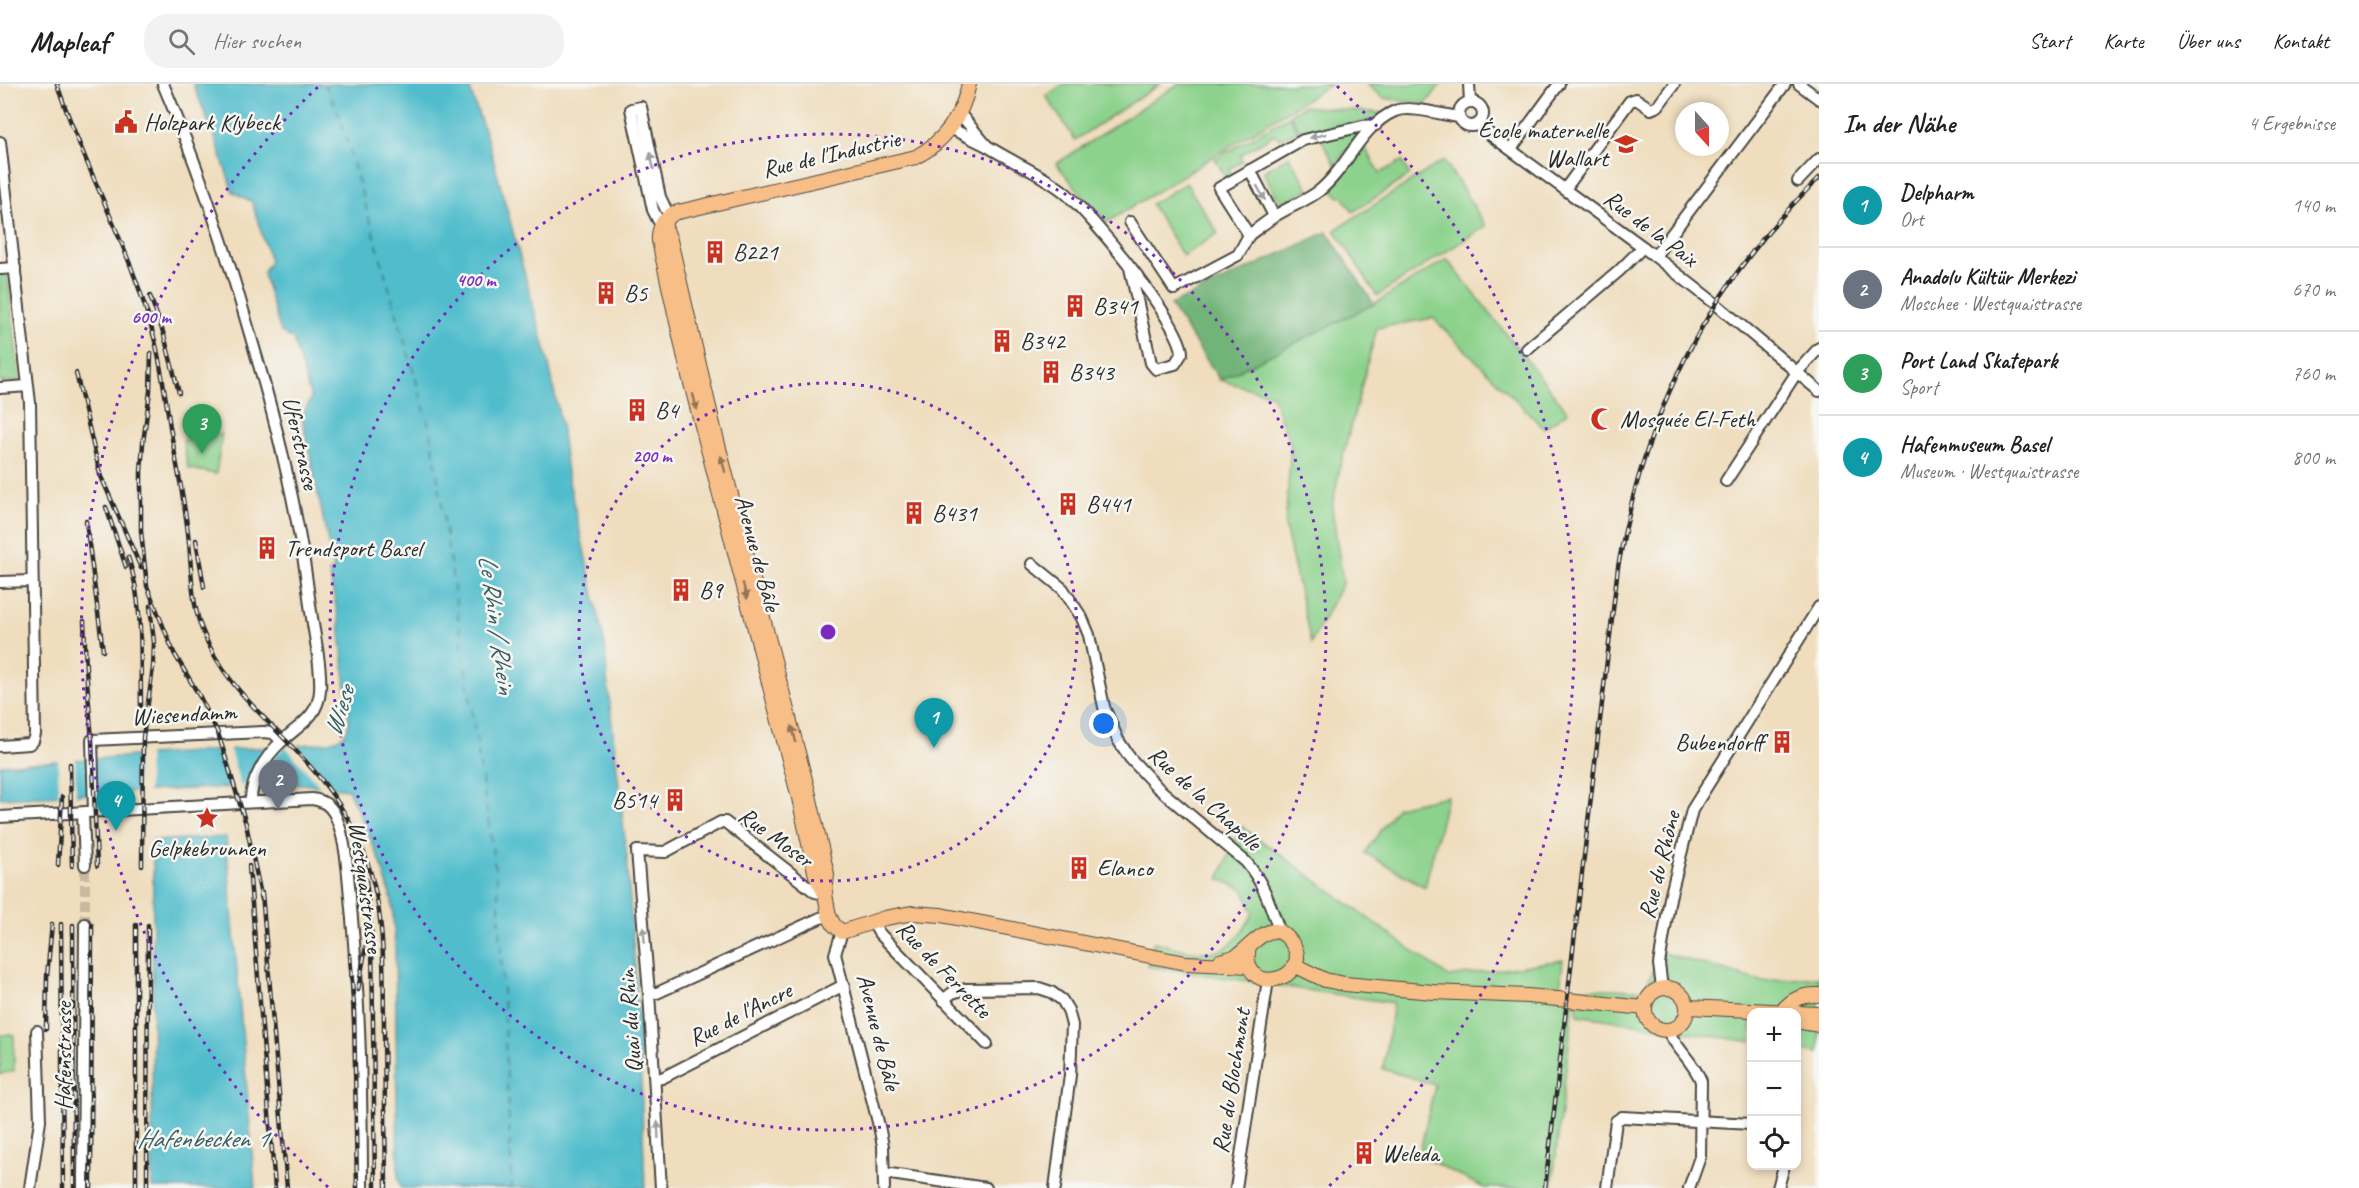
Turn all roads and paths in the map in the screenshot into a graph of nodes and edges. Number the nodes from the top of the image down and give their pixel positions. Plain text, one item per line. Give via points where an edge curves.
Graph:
1 (163, 84) edge
2 (969, 84) edge
3 (1469, 84) edge
4 (1559, 84) edge
5 (1674, 84) edge
6 (1785, 84) edge
7 (1799, 84) edge
8 (1819, 99) edge
9 (1470, 102) junction
10 (960, 114) junction
11 (1459, 117) junction
12 (1477, 124) junction
13 (1376, 125) junction
14 (950, 128) junction
15 (0, 142) edge
16 (987, 146) junction
17 (1511, 149) junction
18 (1819, 159) edge
19 (1250, 170) junction
20 (1798, 181) dead end
21 (1565, 189) junction
22 (1274, 216) junction
23 (669, 217) junction
24 (1130, 222) dead end
25 (1249, 235) junction
26 (1643, 247) junction
27 (1656, 256) junction
28 (15, 268) junction
29 (1130, 268) junction
30 (0, 269) edge
31 (1819, 348) edge
32 (1527, 349) dead end
33 (1797, 372) junction
34 (28, 387) junction
35 (0, 388) edge
36 (1819, 391) edge
37 (1726, 481) dead end
38 (1032, 564) dead end
39 (32, 581) junction
40 (0, 582) edge
41 (1819, 607) edge
42 (280, 743) junction
43 (0, 746) edge
44 (251, 797) junction
45 (90, 808) junction
46 (0, 817) edge
47 (637, 851) joint
48 (85, 865) tunnel mouth
49 (825, 894) junction
50 (1271, 908) junction
51 (829, 916) junction
52 (873, 923) junction
53 (85, 924) tunnel mouth
54 (842, 932) junction
55 (1265, 932) junction
56 (1280, 933) junction
57 (1249, 946) junction
58 (1213, 964) junction
59 (1294, 965) junction
60 (1249, 966) junction
61 (1268, 980) junction
62 (844, 985) junction
63 (1662, 988) junction
64 (649, 993) junction
65 (1819, 995) edge
66 (943, 999) junction
67 (1688, 1007) junction
68 (1645, 1008) junction
69 (1785, 1008) edge
70 (1747, 1010) edge
71 (1801, 1013) edge
72 (1819, 1014) edge
73 (1801, 1022) edge
74 (1819, 1025) edge
75 (1668, 1031) junction
76 (37, 1032) dead end
77 (987, 1044) dead end
78 (655, 1079) junction
79 (1701, 1120) junction
80 (1747, 1124) edge
81 (1784, 1170) edge
82 (884, 1173) junction
83 (1782, 1187) edge
84 (30, 1188) edge
85 (83, 1188) edge
86 (362, 1188) edge
87 (661, 1188) edge
88 (884, 1188) edge
89 (986, 1188) edge
90 (1055, 1188) edge
91 (1236, 1188) edge
92 (1607, 1188) edge
93 (1689, 1188) edge

1 - 42 street, Uferstrasse via 191,148 230,264 275,420 304,563 320,692 318,705 308,721
2 - 10 main road, Rue de l'Industrie
3 - 9 street
4 - 17 street
5 - 21 street via 1658,106 1651,109 1636,99 1630,101
6 - 27 street
7 - 8 street
9 - 11 street via 1463,105
9 - 12 street via 1483,111
10 - 14 main road, Rue de l'Industrie
10 - 16 street
11 - 12 street via 1466,125
11 - 13 street via 1396,111
12 - 17 street, Rue de la Paix
13 -> 19 street via 1303,140
13 - 22 street via 1319,191
14 - 16 street
14 - 23 main road, Rue de l'Industrie via 929,148 907,160
15 - 28 street
16 - 29 street via 1052,183 1075,201
17 - 21 street, Rue de la Paix
18 - 20 street
19 -> 22 street
19 - 25 street via 1219,188
21 - 26 street, Rue de la Paix
22 - 25 street
23 -> 23 street, Avenue de Bâle via 660,197 641,107 631,109 653,210 658,220
23 - 49 main road, Avenue de Bâle via 693,371 809,795 827,874
24 - 25 street via 1174,289 1238,255
26 - 27 street, Rue de la Paix
26 - 32 street
27 - 33 street, Rue de la Paix
28 - 30 street
28 - 34 street
29 - 29 street via 1162,310 1182,347 1178,361 1156,369 1148,356
31 - 33 street
33 - 36 street, Rue de la Paix
33 - 37 street
34 - 35 street
34 - 39 street
38 - 50 street, Rue de la Chapelle via 1063,589 1082,618 1104,706 1130,758 1158,788 1246,862 1257,875
39 - 40 street
39 - 43 street via 35,734 33,741 24,745
41 - 63 street, Rue du Rhône via 1692,810 1660,953
42 - 44 street, Uferstrasse via 253,783
42 - 45 street, Wiesendamm via 273,733 92,740
44 - 45 street, Westquaistrasse
44 - 86 street, Westquaistrasse via 319,800 335,815 347,872 358,983
45 - 46 street, Westquaistrasse
45 - 48 street
47 - 49 street, Rue Moser via 665,852 725,822 815,892
64 -> 47 street, Quai du Rhin
49 - 51 main road, Avenue de Bâle
50 - 55 street
50 - 56 street, Rue de la Chapelle
51 - 54 main road, Avenue de Bâle
51 - 64 street via 657,993
52 - 54 main road
52 - 58 main road via 913,913 941,915 1175,961
52 - 66 street, Rue de Ferrette
53 - 85 street, Hafenstrasse
54 - 62 street, Avenue de Bâle via 835,954
55 - 56 main road
55 - 57 main road
56 - 59 main road via 1295,950
57 - 58 main road via 1236,956
57 - 60 main road
58 - 60 main road
59 - 61 main road via 1284,977
59 - 68 main road via 1325,980 1345,984
60 - 61 main road
61 - 91 street, Rue du Blochmont
62 - 78 street, Rue de l'Ancre
62 - 82 street, Avenue de Bâle via 879,1126
63 - 67 main road via 1672,988 1683,996
63 - 68 main road via 1647,999
64 - 78 street, Quai du Rhin
65 - 69 main road via 1806,994
66 - 77 street, Rue de Ferrette
66 - 90 street via 966,989 1039,988 1062,1000 1068,1010 1072,1025 1070,1075
67 - 70 main road
67 - 75 main road via 1685,1019
68 - 75 main road via 1655,1028
71 - 72 main road
73 - 74 main road
75 - 79 street via 1701,1081
76 - 84 street via 40,1121
87 -> 78 street, Quai du Rhin
79 - 80 street
79 - 92 street via 1622,1117 1616,1121
79 - 93 street via 1700,1156
81 - 83 street
82 - 88 street, Avenue de Bâle
82 - 89 street

